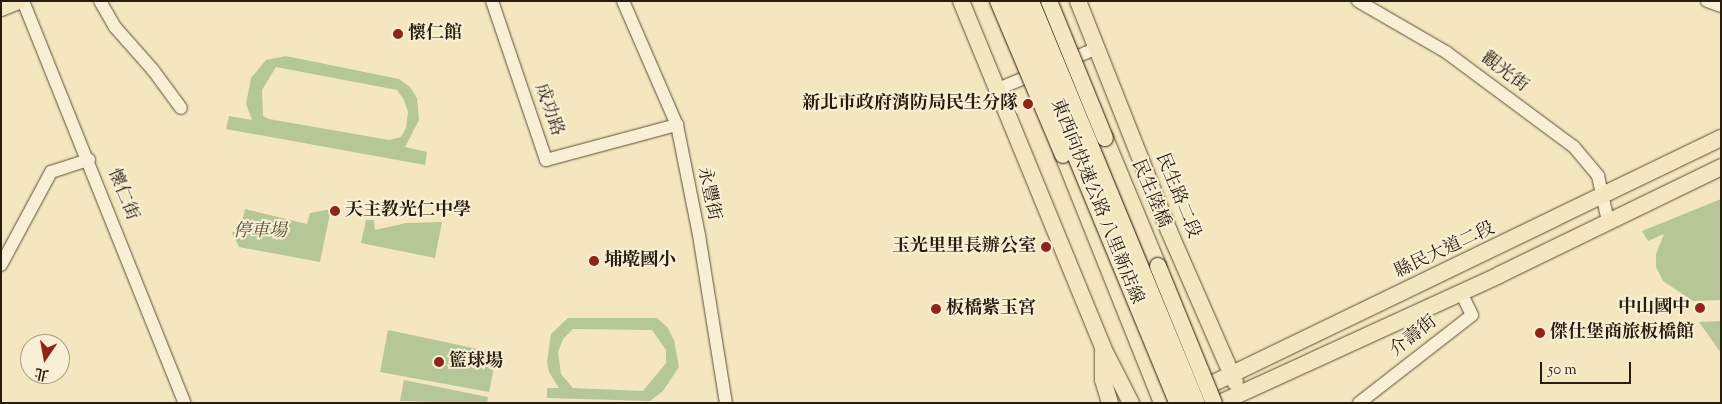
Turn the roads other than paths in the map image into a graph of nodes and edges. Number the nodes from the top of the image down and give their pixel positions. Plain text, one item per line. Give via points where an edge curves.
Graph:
1 (18, 1) edge
2 (23, 1) edge
3 (100, 1) edge
4 (492, 1) edge
5 (623, 1) edge
6 (961, 1) edge
7 (998, 1) edge
8 (1013, 1) edge
9 (1029, 1) edge
10 (1049, 1) edge
11 (1078, 1) edge
12 (1358, 1) edge
13 (1707, 1) edge
14 (1721, 6) edge
15 (1, 8) edge
16 (1096, 48) junction
17 (998, 89) junction
18 (180, 108) dead end
19 (676, 125) junction
20 (1721, 138) edge
21 (89, 160) junction
22 (1721, 167) edge
23 (1601, 198) junction
24 (1608, 221) junction
25 (1, 265) edge
26 (1461, 292) junction
27 (1103, 348) junction
28 (1180, 367) junction
29 (1231, 373) junction
30 (1242, 398) edge
31 (1183, 401) edge
32 (185, 403) edge
33 (726, 403) edge
34 (1110, 403) edge
35 (1131, 403) edge
36 (1162, 403) edge
37 (1204, 403) edge
38 (1214, 403) edge
39 (1220, 403) edge
40 (1359, 403) edge

1 - 15 main road
2 - 21 street, 懷仁街
3 - 18 street via 115,27 153,70
4 - 19 street, 成功路 via 546,160
5 - 19 street, 永豐街
6 - 17 main road
7 - 36 main road, bridge
8 - 31 highway, 東西向快速公路 八里新店線, bridge
9 - 28 highway, 東西向快速公路 八里新店線, bridge
10 - 38 main road, 民生陸橋, bridge
11 - 16 main road, 民生路二段
12 - 23 street, 觀光街 via 1446,52 1574,147 1598,176
13 - 14 street
16 - 17 street
16 - 29 main road, 民生路二段 via 1169,231
17 - 27 main road
19 - 33 street, 永豐街 via 699,235
20 - 23 main road, 縣民大道二段
21 - 25 street via 51,172
21 - 32 street, 懷仁街
22 - 24 main road
23 - 24 street, 觀光街
23 - 29 main road, 縣民大道二段
24 - 26 main road
26 - 30 main road
26 - 40 street, 介壽街 via 1472,315
27 - 34 main road via 1103,380
27 - 35 main road
28 - 31 highway, 東西向快速公路 八里新店線, bridge
28 - 37 highway, bridge
29 - 30 main road, 民生路二段
29 - 31 main road, 縣民大道二段
30 - 39 main road

